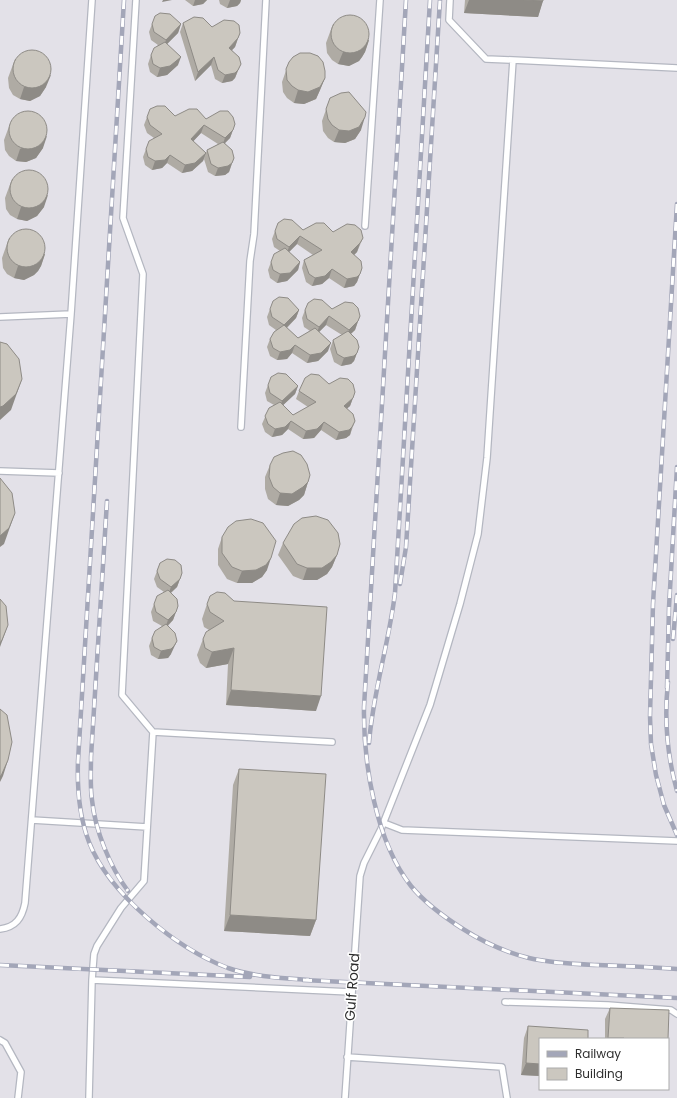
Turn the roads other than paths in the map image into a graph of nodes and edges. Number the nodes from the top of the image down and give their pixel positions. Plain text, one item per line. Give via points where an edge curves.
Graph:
1 (92, 0) edge
2 (136, 0) edge
3 (266, 0) edge
4 (380, 0) edge
5 (450, 0) edge
6 (513, 60) junction
7 (677, 68) edge
8 (365, 226) dead end
9 (71, 314) junction
10 (0, 317) edge
11 (241, 427) dead end
12 (0, 471) edge
13 (59, 473) junction
14 (153, 732) junction
15 (332, 742) dead end
16 (32, 820) junction
17 (384, 823) junction
18 (147, 827) junction
19 (677, 841) edge
20 (0, 929) edge
21 (92, 980) junction
22 (351, 992) junction
23 (505, 1002) dead end
24 (677, 1014) edge
25 (0, 1040) edge
26 (347, 1057) junction
27 (18, 1098) edge
28 (89, 1098) edge
29 (345, 1098) edge
30 (507, 1098) edge

1 - 9 lane
2 - 14 lane via 123,218 143,274 122,695
3 - 11 lane
4 - 8 lane
5 - 6 lane via 449,20 486,59
6 - 7 lane
6 - 17 lane, Gulf Road via 486,458 478,534 430,705
9 - 10 lane
9 - 13 lane
12 - 13 lane
13 - 16 lane
14 - 15 lane
14 - 18 lane
16 - 18 lane
16 - 20 lane via 26,903 18,922
17 - 19 lane via 402,830
17 - 22 lane, Gulf Road via 360,876
18 - 21 lane via 144,880 121,908 97,946 93,958
21 - 22 lane
21 - 28 lane
22 - 26 lane, Gulf Road
23 - 24 lane via 608,1005 671,1010
25 - 27 lane via 5,1043 21,1072
26 - 29 lane, Gulf Road
26 - 30 lane via 502,1068

